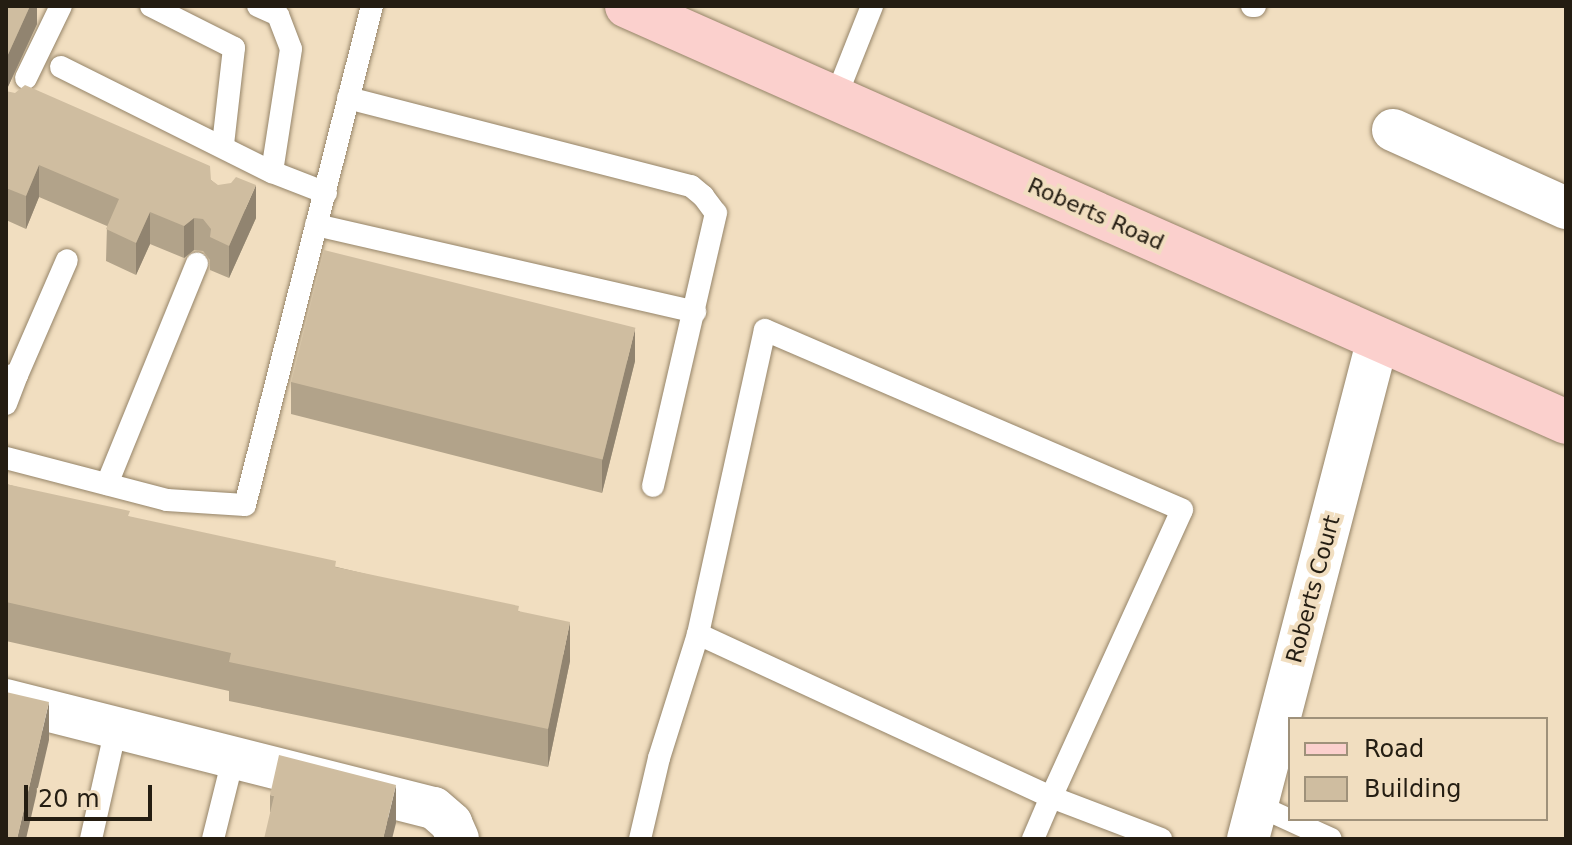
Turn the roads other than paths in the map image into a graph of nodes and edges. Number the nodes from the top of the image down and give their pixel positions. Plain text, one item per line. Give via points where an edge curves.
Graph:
1 (61, 6) edge
2 (151, 6) edge
3 (258, 6) edge
4 (372, 6) edge
5 (627, 6) edge
6 (872, 6) edge
7 (61, 67) dead end
8 (22, 87) edge
9 (348, 98) junction
10 (835, 99) junction
11 (1393, 130) dead end
12 (223, 145) junction
13 (243, 157) junction
14 (272, 172) junction
15 (233, 180) edge
16 (326, 193) junction
17 (1566, 208) edge
18 (316, 225) junction
19 (67, 260) dead end
20 (197, 264) dead end
21 (695, 312) junction
22 (1378, 339) junction
23 (12, 375) edge
24 (6, 404) edge
25 (1566, 422) edge
26 (6, 458) edge
27 (107, 484) junction
28 (653, 486) dead end
29 (698, 634) junction
30 (6, 700) edge
31 (116, 728) junction
32 (234, 755) junction
33 (1051, 797) junction
34 (1253, 822) edge
35 (91, 839) edge
36 (213, 839) edge
37 (458, 839) edge
38 (640, 839) edge
39 (1033, 839) edge
40 (1161, 839) edge
41 (1331, 839) edge

1 - 8 lane
2 - 12 lane via 234,48
3 - 14 lane via 278,15 291,49
4 - 9 lane
5 - 10 main road, Roberts Road
6 - 10 lane
7 - 12 lane
9 - 16 lane
9 - 21 lane via 691,186 716,213
10 - 22 main road, Roberts Road
11 - 17 street
12 - 13 lane
13 - 14 lane
13 - 15 lane
14 - 16 lane
16 - 18 lane
18 - 21 lane
18 - 27 lane via 245,505 167,500
19 - 23 lane
20 - 27 lane
21 - 28 lane
22 - 25 main road, Roberts Road
22 - 34 street, Roberts Court
23 - 24 lane
26 - 27 lane
29 - 33 lane
29 - 33 lane via 765,330 1182,510
29 - 38 lane
30 - 31 street
31 - 32 street
31 - 35 lane
32 - 36 lane
32 - 37 street via 434,808 451,823
33 - 39 lane
33 - 40 lane
34 - 41 lane

